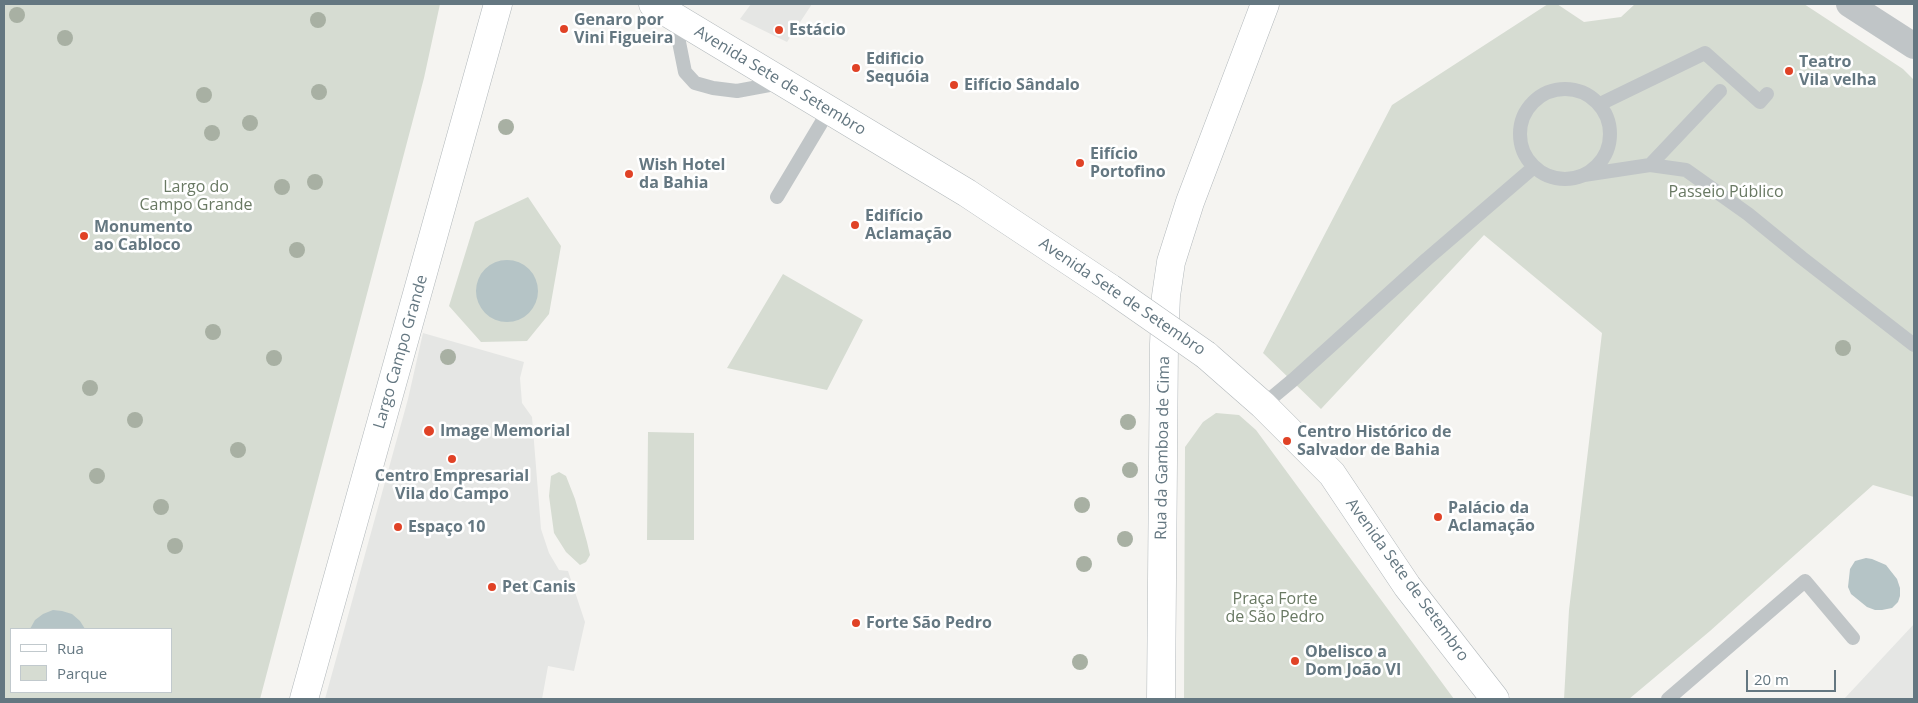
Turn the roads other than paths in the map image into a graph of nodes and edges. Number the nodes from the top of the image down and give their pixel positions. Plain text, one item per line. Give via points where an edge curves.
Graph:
1 (498, 4) edge
2 (1265, 4) edge
3 (1849, 4) edge
4 (663, 10) edge
5 (1914, 46) edge
6 (781, 83) junction
7 (1720, 92) dead end
8 (1767, 94) dead end
9 (1600, 104) junction
10 (829, 110) junction
11 (1650, 166) junction
12 (1534, 167) junction
13 (1584, 175) junction
14 (778, 197) dead end
15 (1914, 345) edge
16 (1263, 405) junction
17 (1853, 638) dead end
18 (304, 699) edge
19 (1160, 699) edge
20 (1495, 699) edge
21 (1668, 699) edge

1 - 18 main road, Largo Campo Grande
2 - 19 main road, Rua da Gamboa de Cima via 1190,202 1171,262 1164,353
3 - 5 street
4 - 6 main road, Avenida Sete de Setembro
4 - 6 lane via 685,72 695,83 738,91
6 - 10 main road, Avenida Sete de Setembro
7 - 11 lane
8 - 9 lane via 1760,102 1705,53
9 - 12 lane via 1588,94 1560,88 1533,100 1524,112 1520,142
9 - 13 lane via 1610,129 1609,143 1596,167
10 - 14 lane
10 - 16 main road, Avenida Sete de Setembro, bridge via 967,193 1110,288 1206,355
11 - 13 lane
11 - 15 lane via 1686,170 1748,214
12 - 13 lane via 1558,179
12 - 16 lane
16 - 20 main road, Avenida Sete de Setembro via 1332,474 1408,586
17 - 21 lane via 1805,581

